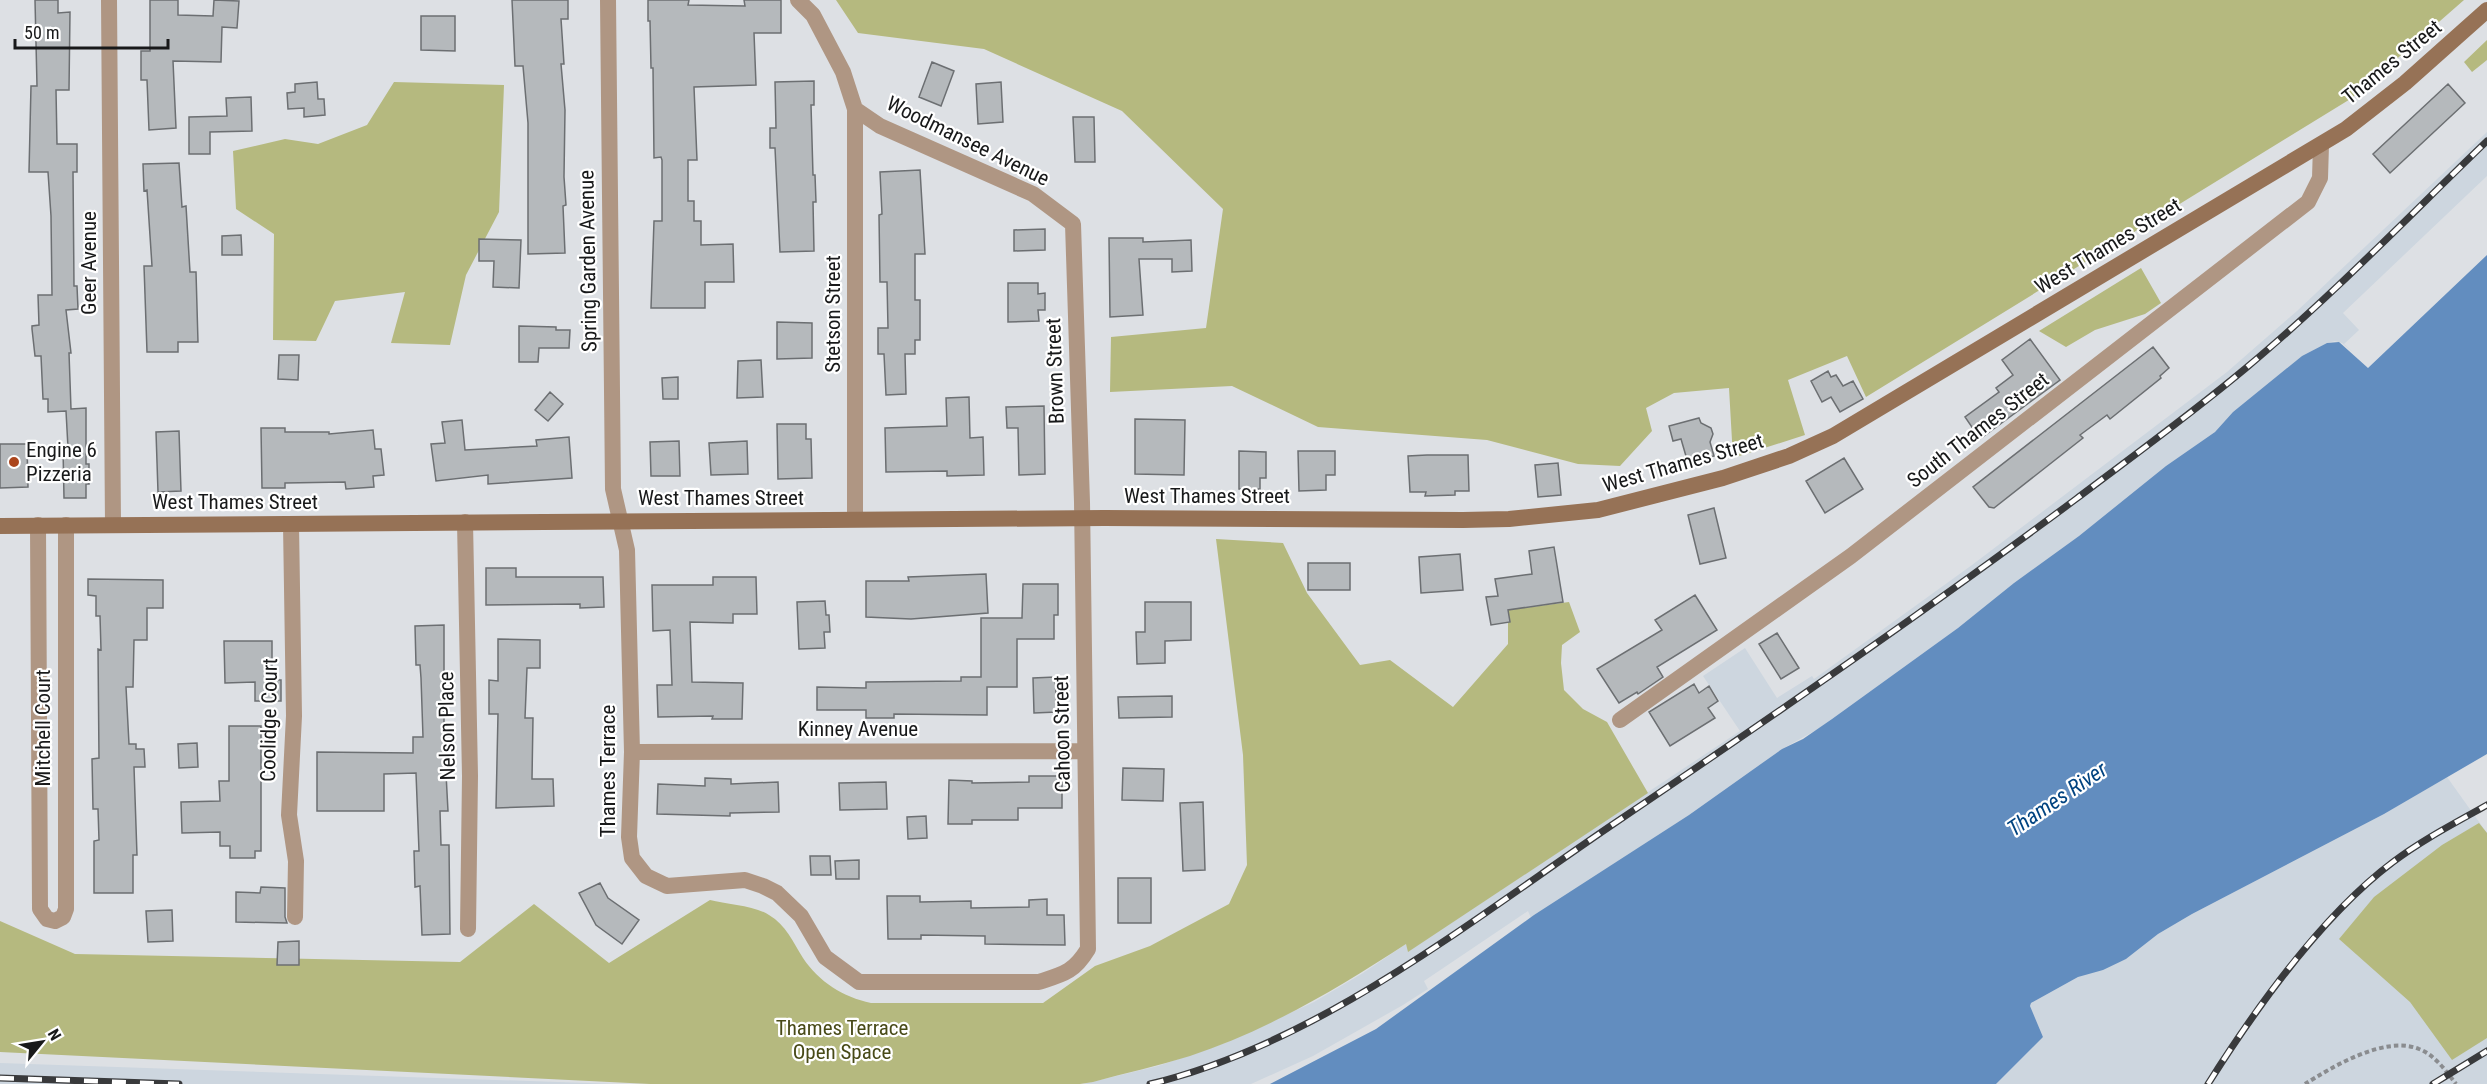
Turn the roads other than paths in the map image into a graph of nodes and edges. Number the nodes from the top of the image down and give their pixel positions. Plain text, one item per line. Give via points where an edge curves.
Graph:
1 (109, 0) edge
2 (608, 0) edge
3 (798, 0) edge
4 (2487, 10) edge
5 (855, 109) junction
6 (2321, 145) junction
7 (1073, 224) joint
8 (1082, 518) junction
9 (855, 519) junction
10 (619, 521) junction
11 (465, 522) junction
12 (291, 524) junction
13 (38, 525) junction
14 (66, 525) junction
15 (113, 525) junction
16 (0, 526) edge
17 (1620, 720) dead end
18 (1085, 751) junction
19 (632, 752) junction
20 (295, 917) dead end
21 (468, 929) dead end
22 (1088, 949) joint

1 - 15 street, Geer Avenue
2 - 10 street, Spring Garden Avenue via 613,489
3 - 5 street, Woodmansee Avenue via 813,15 843,72
4 - 6 main road, Thames Street via 2399,89
5 - 7 street, Woodmansee Avenue via 880,126 1033,194
5 - 9 street, Stetson Street
6 - 8 main road, West Thames Street via 1833,436 1803,451 1723,478 1598,510 1509,519
6 - 17 street, South Thames Street via 2320,178 2308,202 1851,556
7 - 8 street, Brown Street
8 - 9 main road, West Thames Street
8 - 18 street, Cahoon Street
9 - 10 main road, West Thames Street
10 - 11 main road, West Thames Street
10 - 19 street, Thames Terrace via 627,550
11 - 12 main road, West Thames Street
11 - 21 street, Nelson Place via 470,776
12 - 15 main road, West Thames Street
12 - 20 street, Coolidge Court via 294,716 289,815 296,861
13 - 14 main road, West Thames Street
13 - 14 street, Mitchell Court via 40,909 51,921 63,917 66,909
13 - 16 main road, West Thames Street
14 - 15 main road, West Thames Street
18 - 19 street, Kinney Avenue
18 - 22 street, Cahoon Street
19 - 22 street, Thames Terrace via 629,837 632,858 646,876 668,886 745,880 770,889 801,916 825,957 859,982 1039,982 1078,966

